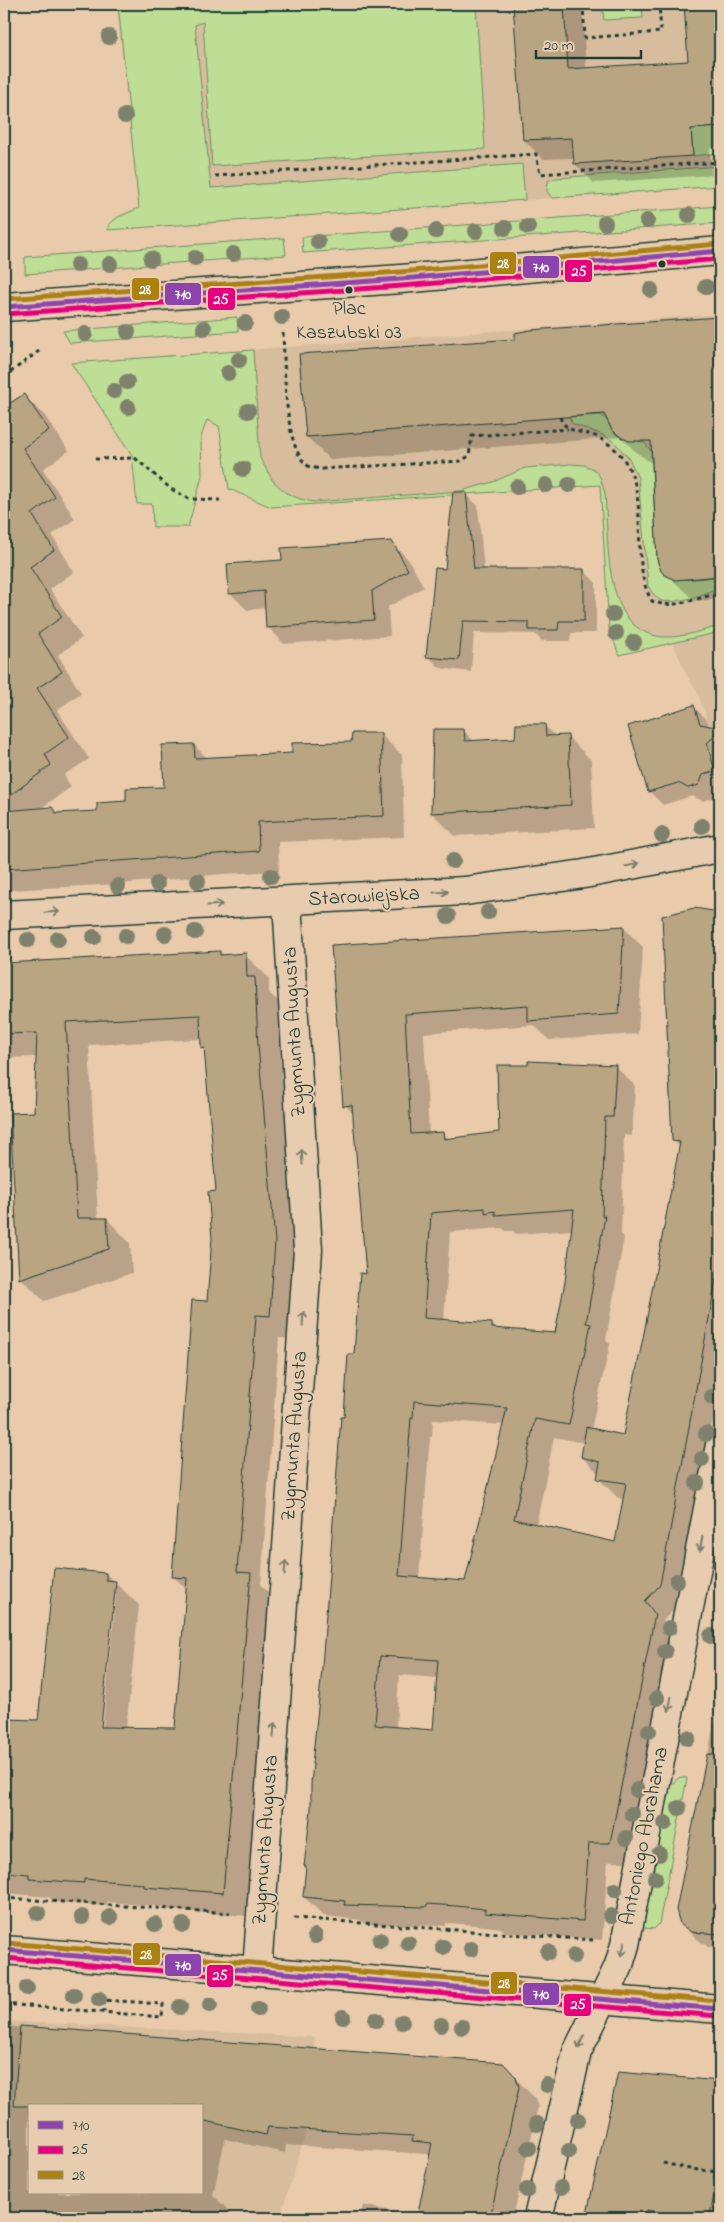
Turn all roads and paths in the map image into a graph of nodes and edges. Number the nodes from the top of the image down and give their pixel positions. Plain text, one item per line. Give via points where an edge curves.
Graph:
1 (583, 4) edge
2 (659, 4) edge
3 (720, 162) edge
4 (215, 176) dead end
5 (720, 251) edge
6 (4, 307) edge
7 (283, 333) dead end
8 (39, 351) dead end
9 (4, 378) edge
10 (560, 417) dead end
11 (568, 429) junction
12 (95, 459) dead end
13 (220, 500) dead end
14 (720, 594) edge
15 (720, 848) edge
16 (287, 901) junction
17 (4, 915) edge
18 (720, 1445) edge
19 (4, 1898) edge
20 (233, 1913) dead end
21 (294, 1918) dead end
22 (601, 1941) dead end
23 (4, 1950) edge
24 (257, 1971) junction
25 (602, 1999) junction
26 (4, 2004) edge
27 (720, 2009) edge
28 (104, 2012) junction
29 (663, 2163) dead end
30 (720, 2172) edge
31 (538, 2218) edge

1 - 2 path via 585,38 662,32
3 - 4 path via 540,174 536,154
5 - 6 street via 382,280
7 - 11 path via 290,426 298,455 308,467 321,470 461,461 469,456 472,436
8 - 9 path
10 - 11 path
11 - 14 path via 607,443 627,464 635,480 644,584 652,600 662,605 678,604
12 - 13 path via 135,458 171,489 190,499
16 -> 15 street, Starowiejska via 465,890 584,874
17 -> 16 street, Starowiejska
24 -> 16 street, Zygmunta Augusta via 308,1250
18 -> 25 street, Antoniego Abrahama via 625,1944 618,1968
19 - 20 path
21 - 22 path
23 - 24 street
24 - 25 street
25 - 27 street
25 -> 31 street, Antoniego Abrahama via 577,2052
26 - 28 path
28 - 28 path via 104,2000 163,2004 162,2017
29 - 30 path

